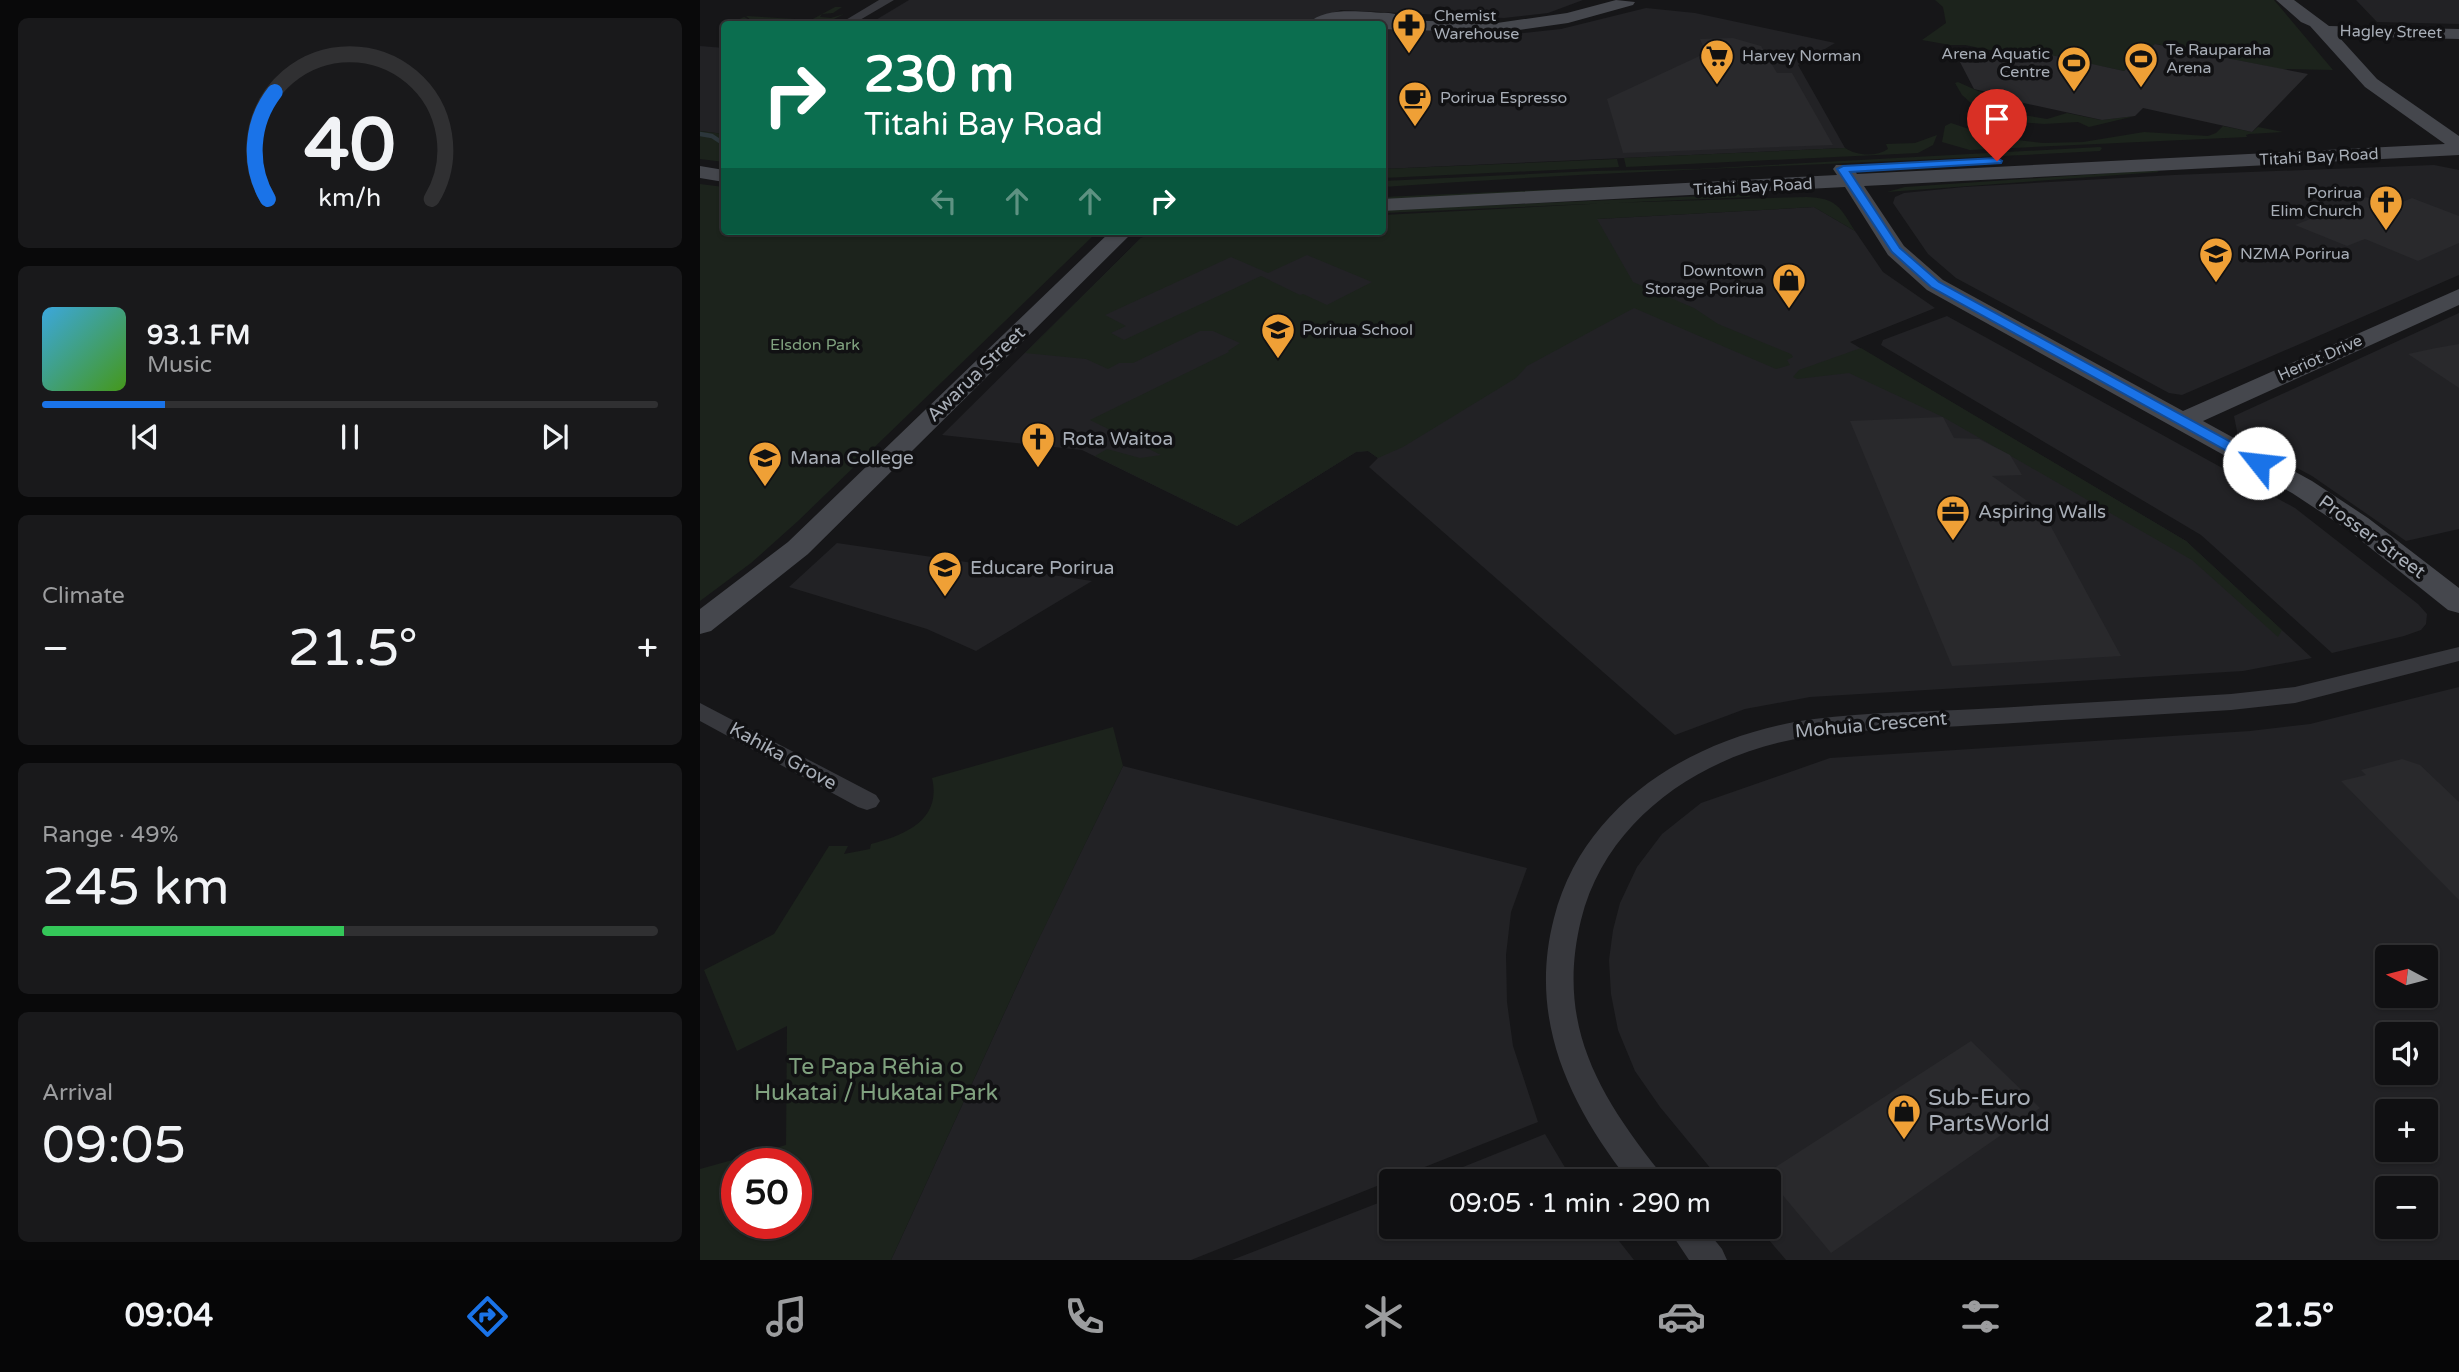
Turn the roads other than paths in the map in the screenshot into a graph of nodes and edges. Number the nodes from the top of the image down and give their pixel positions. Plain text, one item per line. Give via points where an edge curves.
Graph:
1 (888, 0) edge
2 (2284, 0) edge
3 (2301, 0) edge
4 (1630, 2) edge
5 (850, 21) edge
6 (1321, 21) edge
7 (1340, 21) edge
8 (1359, 21) edge
9 (1516, 24) junction
10 (1386, 25) edge
11 (2320, 26) junction
12 (2459, 34) edge
13 (2456, 142) edge
14 (2360, 155) junction
15 (2459, 162) edge
16 (700, 172) edge
17 (721, 176) edge
18 (1847, 176) junction
19 (1386, 192) edge
20 (1386, 205) edge
21 (1119, 235) edge
22 (2459, 296) edge
23 (2182, 421) junction
24 (2459, 603) edge
25 (700, 624) edge
26 (2459, 654) edge
27 (700, 711) edge
28 (867, 801) dead end
29 (1639, 1169) edge
30 (1693, 1239) edge
31 (1710, 1260) edge

1 - 5 street
2 - 11 main road
3 - 11 main road via 2321,18
4 - 9 main road via 1568,19
6 - 7 main road
8 - 9 main road via 1395,18
9 - 10 main road via 1486,28
11 - 12 main road, Hagley Street
11 - 13 main road via 2371,83
13 - 14 main road, Titahi Bay Road
13 - 18 main road, Titahi Bay Road
14 - 15 main road
14 - 18 main road, Titahi Bay Road
16 - 17 main road
18 - 19 main road, Titahi Bay Road
18 - 20 main road, Titahi Bay Road
18 - 23 main road, Prosser Street via 1896,250 1935,285
21 - 25 main road, Awarua Street via 798,548
22 - 23 main road, Heriot Drive
23 - 24 main road, Prosser Street via 2332,506
26 - 29 street, Mohuia Crescent via 2295,695 1816,727 1727,749 1676,775 1624,815 1589,860 1567,907 1557,971 1560,1011 1574,1061 1595,1108
27 - 28 street, Kahika Grove
30 - 31 street

